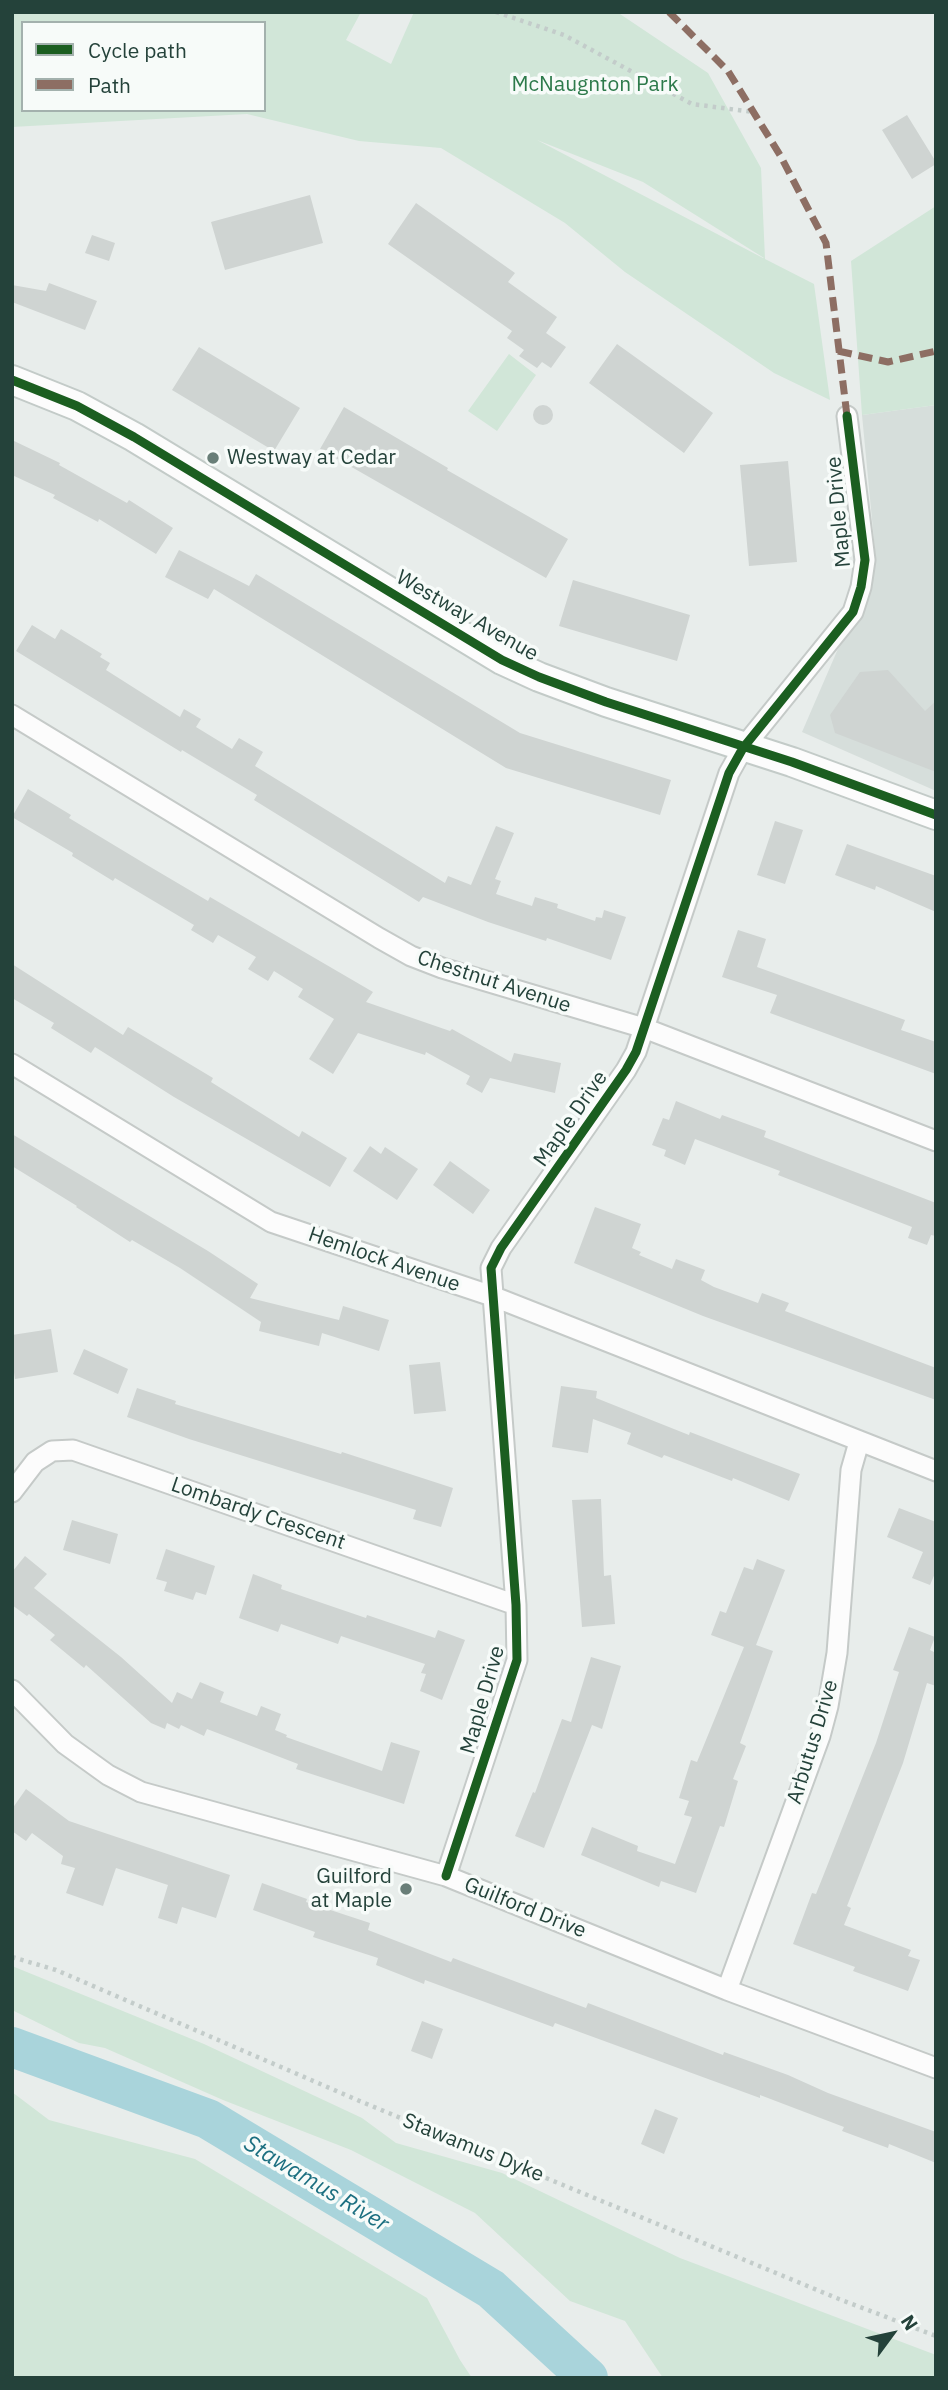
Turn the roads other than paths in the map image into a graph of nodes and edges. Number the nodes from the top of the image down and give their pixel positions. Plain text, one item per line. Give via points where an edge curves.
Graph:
1 (12, 380) edge
2 (846, 415) dead end
3 (12, 715) edge
4 (743, 748) junction
5 (936, 815) edge
6 (644, 1028) junction
7 (12, 1064) edge
8 (936, 1141) edge
9 (492, 1296) junction
10 (859, 1442) junction
11 (936, 1471) edge
12 (12, 1492) edge
13 (516, 1605) junction
14 (12, 1690) edge
15 (446, 1876) junction
16 (727, 1990) junction
17 (936, 2068) edge

1 - 4 street, Westway Avenue via 77,406 134,437 502,660 606,702
2 - 4 street, Maple Drive via 865,560 861,587 853,612
3 - 6 street, Chestnut Avenue via 411,956
4 - 5 street, Westway Avenue
4 - 6 street, Maple Drive via 729,773
6 - 8 street, Chestnut Avenue
6 - 9 street, Maple Drive via 626,1070 500,1248 491,1268
7 - 9 street, Hemlock Avenue via 271,1222
9 - 10 street, Hemlock Avenue
9 - 13 street, Maple Drive
10 - 11 street, Hemlock Avenue
10 - 16 street, Arbutus Drive via 851,1470 837,1653 828,1706
12 - 13 street, Lombardy Crescent via 35,1462 52,1451 73,1450
13 - 15 street, Maple Drive via 517,1660
14 - 15 street, Guilford Drive via 65,1744 141,1792
15 - 16 street, Guilford Drive
16 - 17 street, Guilford Drive

